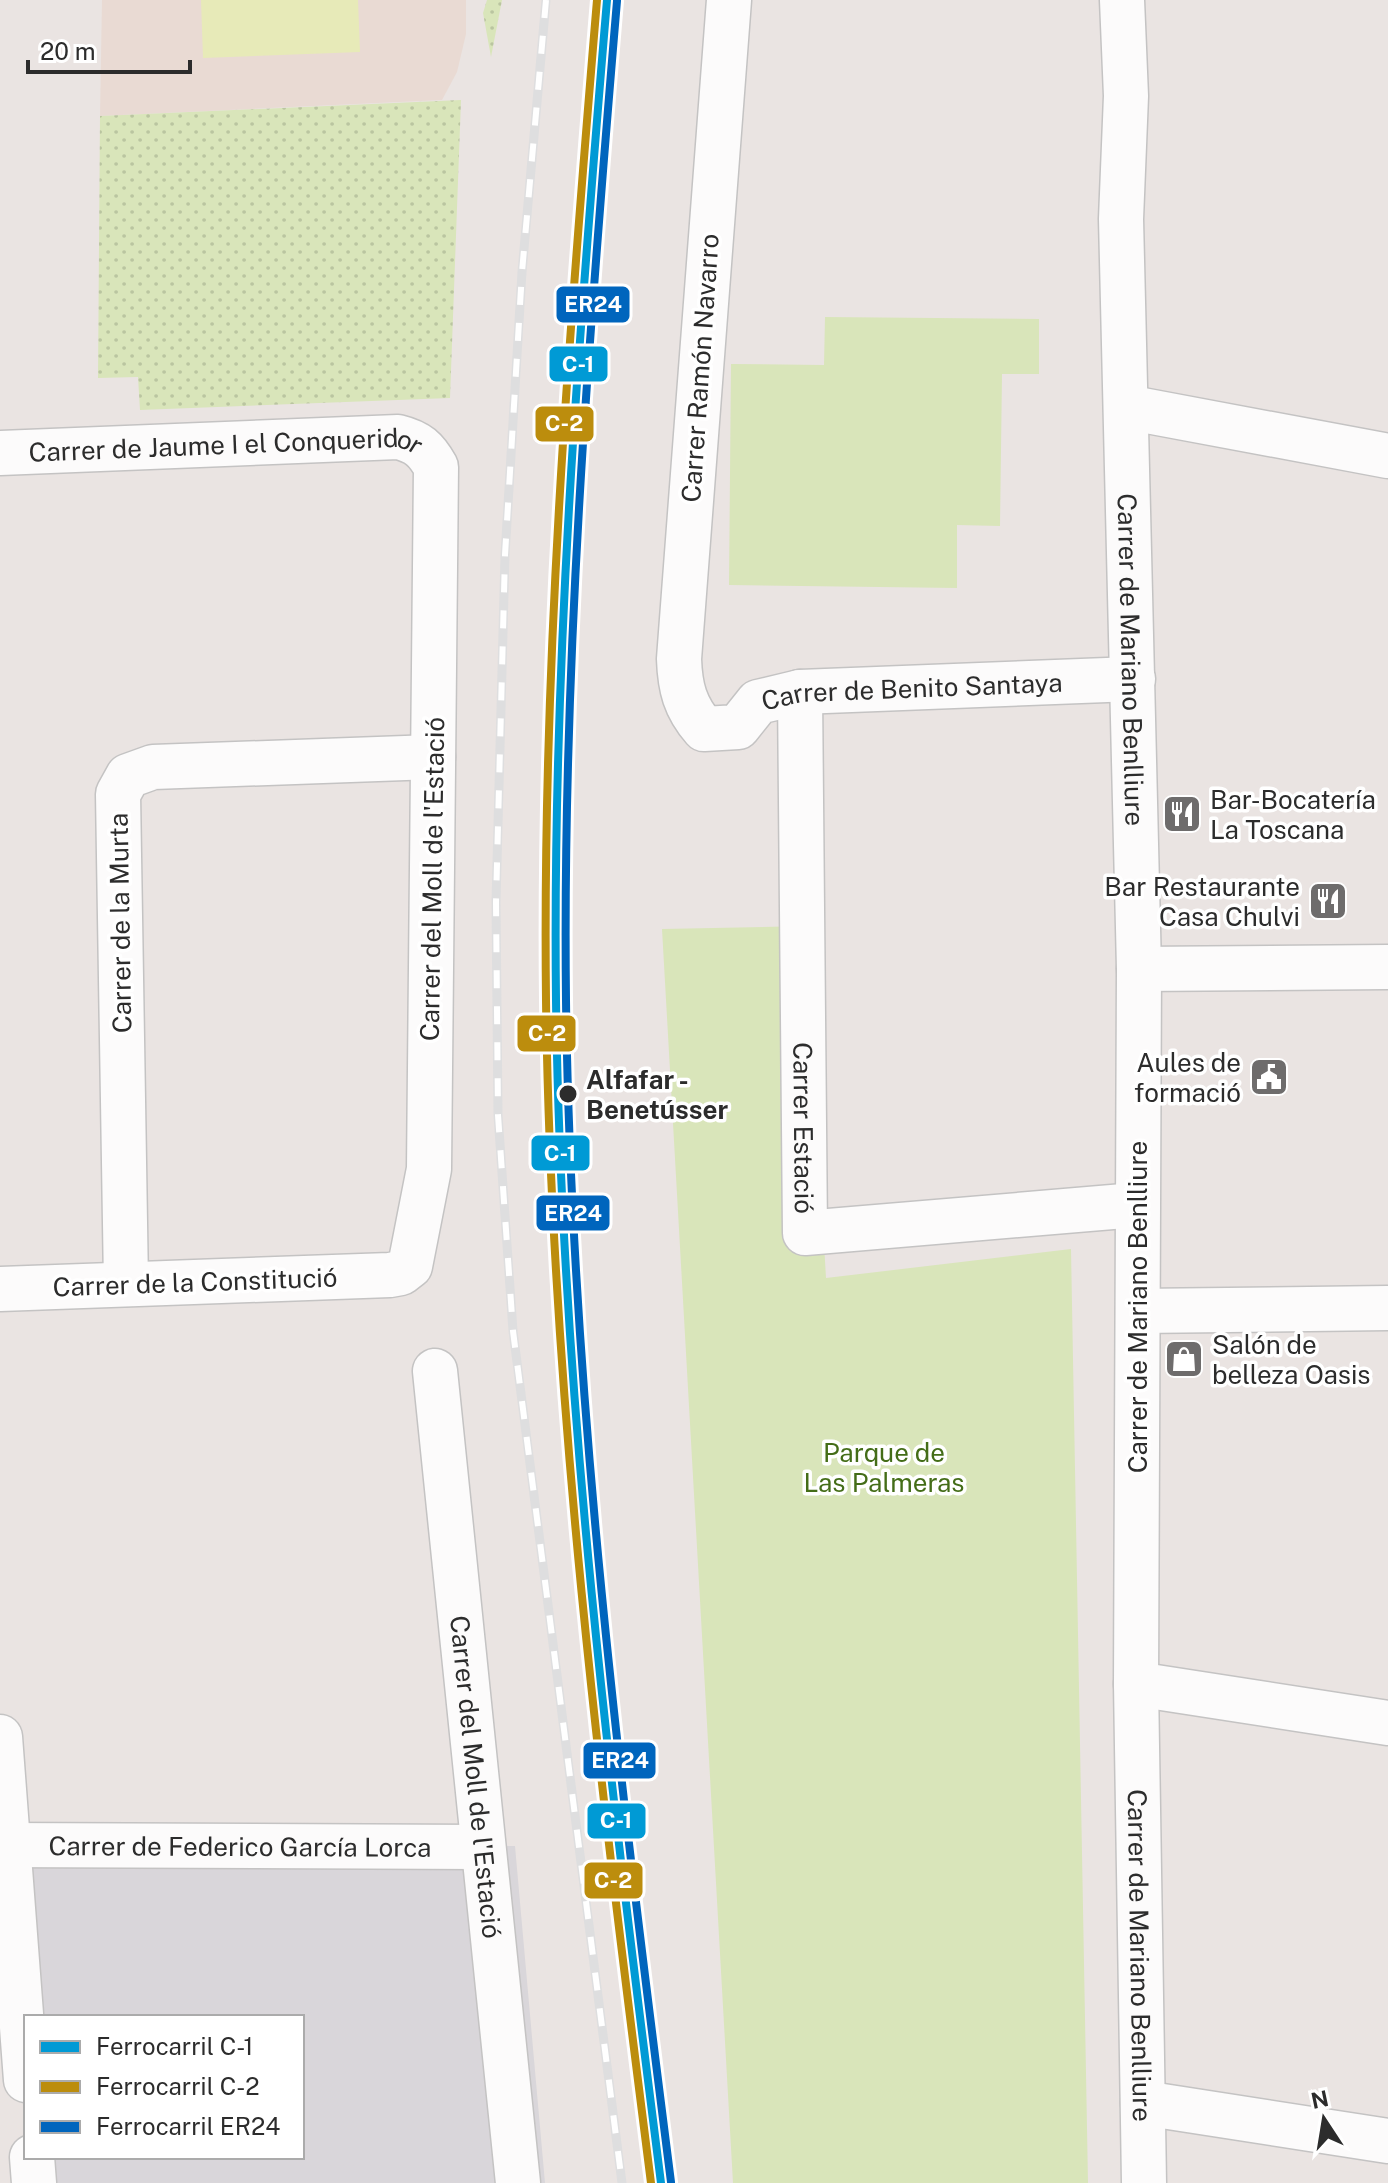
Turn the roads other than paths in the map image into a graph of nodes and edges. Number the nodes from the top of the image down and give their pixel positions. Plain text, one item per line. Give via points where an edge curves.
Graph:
1 (729, 0) edge
2 (1122, 0) edge
3 (1147, 0) edge
4 (1126, 96) junction
5 (1126, 407) junction
6 (0, 453) edge
7 (1388, 456) edge
8 (436, 467) joint
9 (1133, 679) junction
10 (800, 692) junction
11 (704, 729) joint
12 (433, 757) junction
13 (1388, 967) edge
14 (1139, 969) junction
15 (1136, 1205) junction
16 (390, 1275) joint
17 (126, 1284) junction
18 (0, 1289) edge
19 (1388, 1308) edge
20 (1138, 1311) junction
21 (435, 1371) dead end
22 (1136, 1684) junction
23 (1388, 1723) edge
24 (0, 1737) edge
25 (5, 1845) edge
26 (481, 1847) junction
27 (24, 2058) edge
28 (1143, 2103) junction
29 (1388, 2141) edge
30 (32, 2159) edge
31 (34, 2183) edge
32 (518, 2183) edge
33 (1144, 2183) edge

1 - 11 street, Carrer Ramón Navarro via 679,659 680,689
2 - 4 street, Carrer de Mariano Benlliure
3 - 4 street, Carrer de Mariano Benlliure
4 - 5 street, Carrer de Mariano Benlliure via 1121,219
5 - 7 street
5 - 9 street, Carrer de Mariano Benlliure
6 - 8 street, Carrer de Jaume I el Conqueridor via 398,437 415,441
8 - 12 street, Carrer del Moll de l'Estació
9 - 10 street, Carrer de Benito Santaya
9 - 14 street, Carrer de Mariano Benlliure
10 - 11 street, Carrer de Benito Santaya via 758,702 738,727
10 - 15 street, Carrer Estació via 805,1233
12 - 16 street, Carrer del Moll de l'Estació via 429,1169 414,1257 401,1273
12 - 17 street, Carrer de la Murta via 153,767 128,776 118,794
13 - 14 street
14 - 15 street, Carrer de Mariano Benlliure
15 - 20 street, Carrer de Mariano Benlliure
16 - 17 street, Carrer de la Constitució
17 - 18 street, Carrer de la Constitució
19 - 20 street
20 - 22 street, Carrer de Mariano Benlliure
21 - 26 street, Carrer del Moll de l'Estació
22 - 23 street
22 - 28 street, Carrer de Mariano Benlliure
24 - 25 street
25 - 26 street, Carrer de Federico García Lorca
25 - 27 street
26 - 32 street, Carrer del Moll de l'Estació
28 - 29 street
28 - 33 street, Carrer de Mariano Benlliure
30 - 31 street

